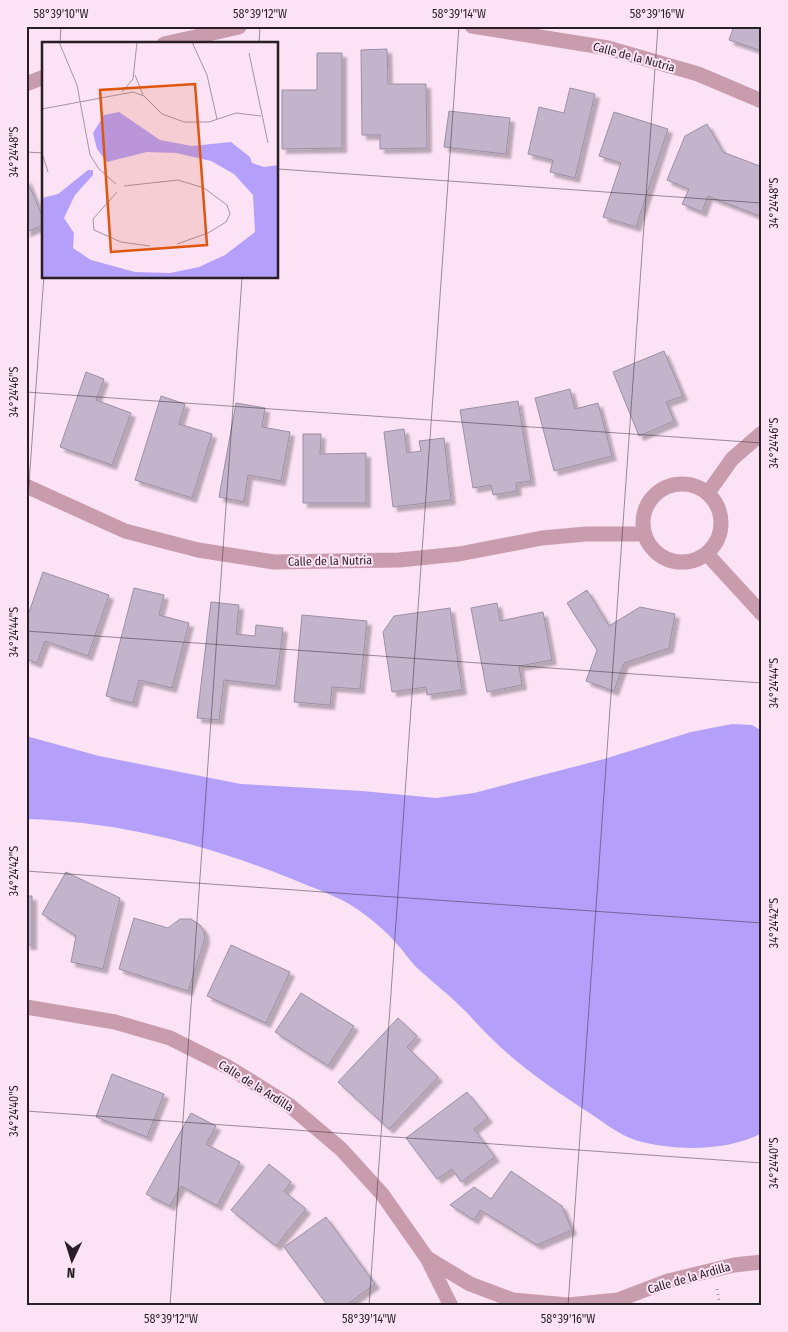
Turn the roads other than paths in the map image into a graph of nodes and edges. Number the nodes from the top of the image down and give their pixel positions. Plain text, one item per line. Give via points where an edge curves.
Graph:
1 (472, 26) edge
2 (239, 27) edge
3 (173, 42) edge
4 (42, 78) edge
5 (26, 84) edge
6 (762, 102) edge
7 (762, 433) edge
8 (26, 486) edge
9 (708, 493) junction
10 (644, 534) junction
11 (707, 554) junction
12 (762, 614) edge
13 (26, 1007) edge
14 (427, 1258) junction
15 (762, 1262) edge
16 (614, 1303) edge
17 (450, 1306) edge

1 - 6 street, Calle de la Nutria via 608,48 698,74
2 - 3 street
4 - 5 street
7 - 9 street via 732,459
8 - 10 street, Calle de la Nutria via 125,531 198,550 274,562 399,560 459,554 542,538
9 - 10 street via 685,483 660,490 645,509 642,521
9 - 11 street via 720,512 722,524 715,546
10 - 11 street via 650,546 670,561 683,563
11 - 12 street
13 - 14 street, Calle de la Ardilla via 115,1022 170,1038 228,1068 289,1106 341,1149 382,1194
14 - 16 street, Calle de la Ardilla via 470,1284 513,1300 568,1305
14 - 17 street, Calle de la Ardilla
15 - 16 street, Calle de la Ardilla via 734,1265 668,1281

